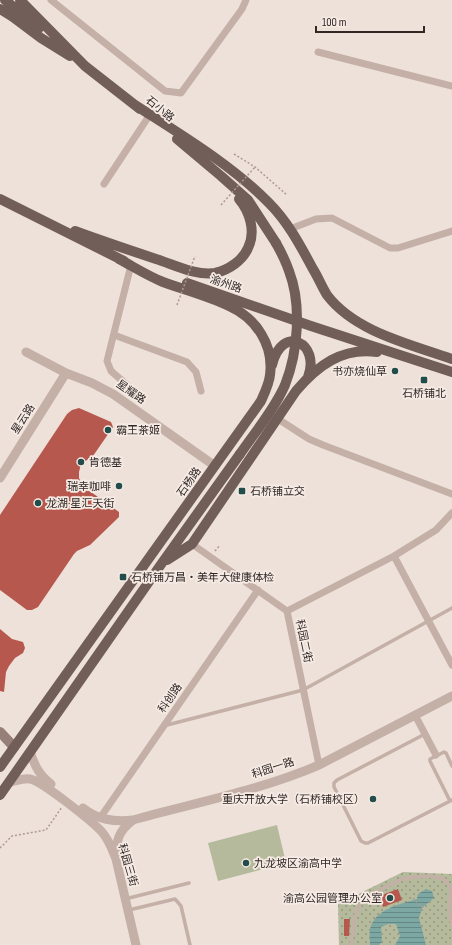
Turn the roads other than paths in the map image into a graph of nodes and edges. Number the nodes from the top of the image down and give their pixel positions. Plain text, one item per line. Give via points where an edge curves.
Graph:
1 (5, 0) edge
2 (20, 0) edge
3 (51, 0) edge
4 (246, 0) edge
5 (0, 9) edge
6 (318, 52) dead end
7 (85, 66) junction
8 (452, 86) edge
9 (135, 105) junction
10 (149, 116) junction
11 (221, 176) junction
12 (104, 184) dead end
13 (0, 199) edge
14 (30, 214) junction
15 (290, 229) junction
16 (452, 231) edge
17 (119, 259) junction
18 (131, 265) junction
19 (114, 335) junction
20 (26, 352) dead end
21 (399, 355) junction
22 (452, 359) edge
23 (452, 372) edge
24 (66, 374) junction
25 (270, 376) junction
26 (308, 377) junction
27 (127, 385) dead end
28 (201, 391) dead end
29 (278, 419) junction
30 (214, 466) junction
31 (0, 478) edge
32 (452, 494) edge
33 (452, 513) edge
34 (192, 544) junction
35 (394, 556) junction
36 (162, 563) junction
37 (258, 590) junction
38 (452, 608) edge
39 (287, 611) junction
40 (429, 621) junction
41 (452, 665) edge
42 (303, 690) junction
43 (452, 696) edge
44 (415, 715) junction
45 (165, 725) junction
46 (0, 732) edge
47 (425, 734) junction
48 (14, 747) junction
49 (30, 752) junction
50 (436, 755) junction
51 (1, 764) edge
52 (319, 764) junction
53 (452, 766) edge
54 (9, 782) junction
55 (0, 795) edge
56 (451, 800) edge
57 (100, 818) junction
58 (133, 820) junction
59 (116, 859) junction
60 (188, 883) dead end
61 (125, 899) junction
62 (128, 910) junction
63 (452, 925) edge
64 (136, 945) edge
65 (190, 945) edge
66 (351, 945) edge

1 - 7 main road
2 - 7 main road, 石小路
3 - 4 street via 165,91 181,93
5 - 7 main road
6 - 8 street
7 - 9 main road, 石小路
9 - 10 main road, 石小路
9 - 15 main road via 227,167 269,203
10 - 11 main road, 石小路
10 - 12 street
11 - 14 main road via 248,213 251,237 243,257 216,273 182,268
11 - 36 main road, 石小路, bridge via 248,200 276,243 290,271 296,298 293,360 274,404
13 - 14 main road, 渝州路
14 - 17 main road, 渝州路
15 - 16 street via 316,219 332,218 390,248 398,248
15 - 22 main road via 327,295 341,311 380,334
17 - 18 main road, 石杨路
17 - 21 main road, 渝州路
18 - 19 street
18 - 25 main road, 石杨路 via 162,281 228,305 246,315 266,342 271,365
19 - 27 street via 107,361 111,371
19 - 28 street via 187,362 196,372
20 - 24 street, 星耀路
21 - 23 main road, 渝州路
21 - 26 main road via 369,351 349,353 319,367
24 - 30 street, 星耀路 via 113,394
24 - 31 street, 星云路
25 - 26 main road via 276,352 282,345 292,341 302,344 308,353 311,369
25 - 30 main road, 石杨路 via 261,401
26 - 29 main road
29 - 32 street via 309,439
29 - 34 main road
30 - 48 main road, 石杨路
33 - 35 street via 436,530
34 - 36 main road
34 - 37 street, 科园二街
35 - 39 street
35 - 40 street
36 - 49 main road
37 - 39 street, 科园二街
37 - 45 street, 科创路
38 - 40 lane
39 - 42 street, 科园二街
40 - 41 street
40 - 42 lane
42 - 45 lane
42 - 52 street, 科园二街
43 - 44 street, 科园一路
44 - 47 street
44 - 52 street, 科园一路
45 - 57 street, 科创路
46 - 48 main road
47 - 50 street
47 - 56 lane via 336,780 334,787 361,841 365,843
48 - 51 main road, 石杨路
49 - 54 main road
49 - 57 street via 36,770 43,778
50 - 53 lane via 444,752
50 - 56 lane via 430,761
52 - 58 street, 科园一路 via 274,782
54 - 55 main road
54 - 59 street, 科园三街 via 34,780 65,802 103,833
57 - 58 street
58 - 59 street via 124,827 119,836
59 - 61 street, 科园三街
60 - 61 lane
61 - 62 street, 科园三街
62 - 64 street, 科园三街
62 - 65 lane via 175,899 180,906
63 - 66 lane via 449,909 451,888 445,880 429,876 408,878 369,895 362,902 357,910

